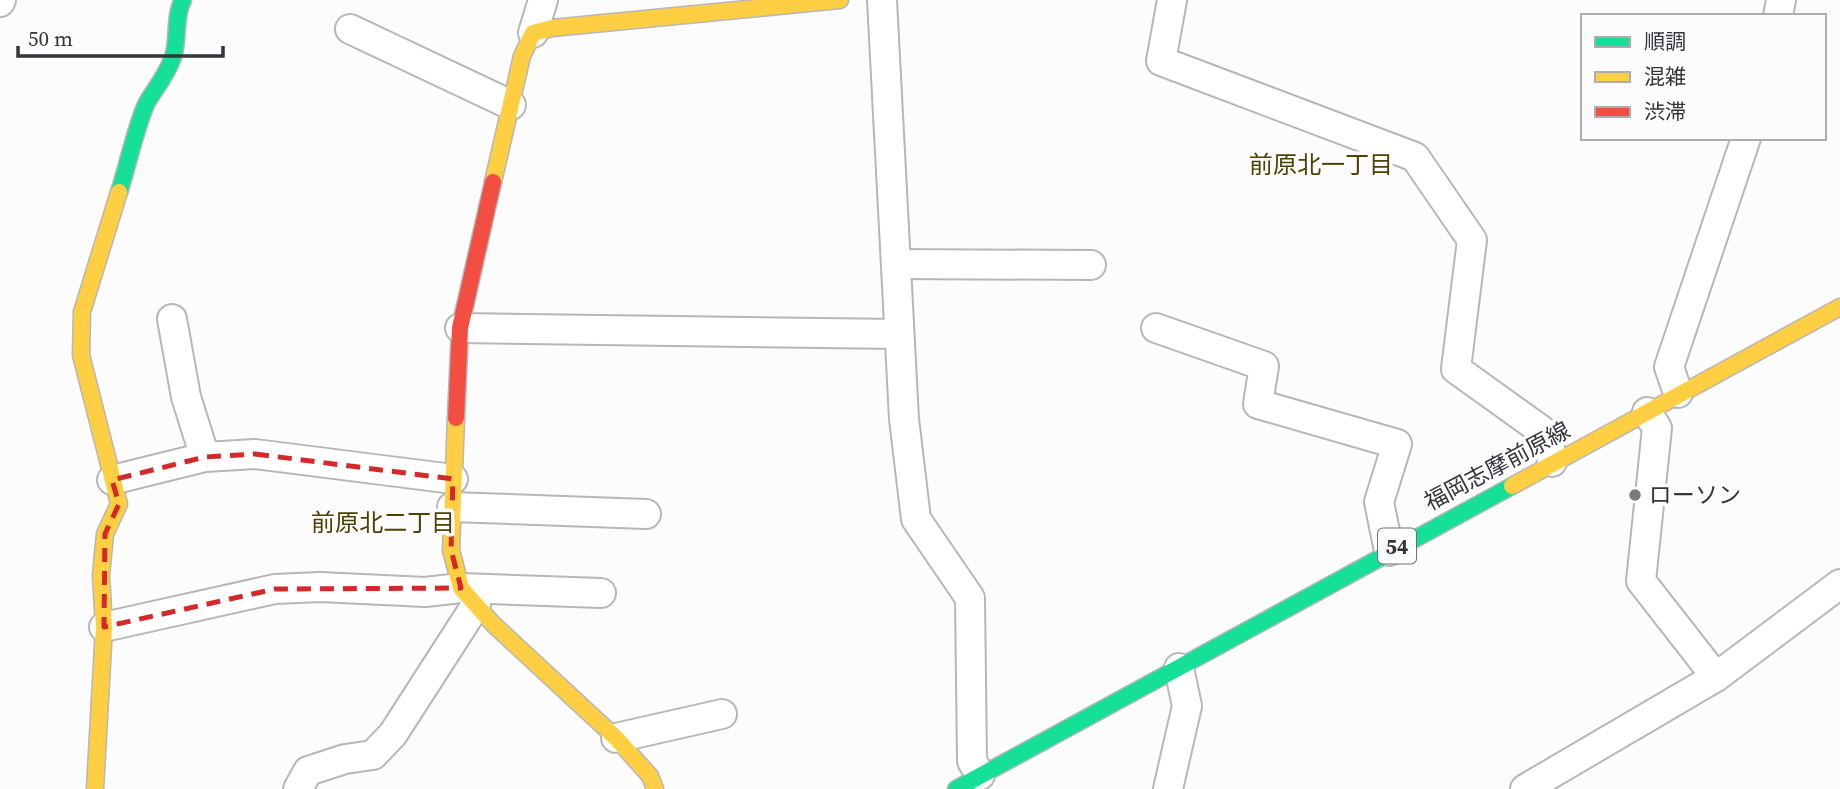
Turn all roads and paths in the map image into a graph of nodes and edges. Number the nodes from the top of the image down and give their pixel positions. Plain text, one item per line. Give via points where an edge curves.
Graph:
1 (183, 0) edge
2 (543, 0) edge
3 (840, 0) edge
4 (882, 0) edge
5 (1172, 0) edge
6 (350, 29) dead end
7 (533, 33) junction
8 (511, 105) junction
9 (1745, 140) edge
10 (895, 264) junction
11 (1091, 265) dead end
12 (1840, 307) edge
13 (172, 319) dead end
14 (460, 328) junction
15 (1156, 328) dead end
16 (899, 334) junction
17 (1678, 393) junction
18 (1647, 412) junction
19 (205, 457) junction
20 (1552, 462) junction
21 (112, 480) junction
22 (453, 493) junction
23 (646, 514) dead end
24 (1389, 551) junction
25 (1840, 584) edge
26 (601, 593) dead end
27 (469, 596) junction
28 (104, 627) junction
29 (1179, 668) junction
30 (1716, 677) junction
31 (722, 714) dead end
32 (616, 738) junction
33 (980, 775) junction
34 (95, 789) edge
35 (298, 789) edge
36 (656, 789) edge
37 (956, 789) edge
38 (1168, 789) edge
39 (1525, 789) edge

1 - 21 street via 178,9 181,23 162,86 148,100 82,312 81,355
2 - 7 street
3 - 7 street
4 - 10 street
5 - 20 street via 1161,61 1415,157 1472,240 1456,369 1548,435
6 - 8 street
7 - 8 street via 522,56
8 - 14 street
9 - 17 street via 1670,367
10 - 11 street
10 - 16 street
12 - 17 street, 福岡志摩前原線 / 54
13 - 19 street via 186,397
14 - 16 street
14 - 22 street
15 - 24 street via 1264,366 1258,404 1397,444 1378,502
16 - 33 street via 916,519 970,598 972,761
17 - 18 street, 福岡志摩前原線 / 54
18 - 20 street, 福岡志摩前原線 / 54
18 - 30 street via 1657,428 1641,581
19 - 21 street
19 - 22 street via 256,454
20 - 24 street, 福岡志摩前原線 / 54
21 - 28 street via 119,504 105,534 101,575
22 - 23 street
22 - 27 street via 451,550
24 - 29 street, 福岡志摩前原線 / 54
25 - 30 street
26 - 27 street
27 - 28 street via 320,587 275,589
27 - 32 street
27 - 35 street via 393,734 373,755 308,771
28 - 34 street
29 - 33 street, 福岡志摩前原線 / 54
29 - 38 street via 1187,706
30 - 39 street
31 - 32 street
32 - 36 street
33 - 37 street, 福岡志摩前原線 / 54

